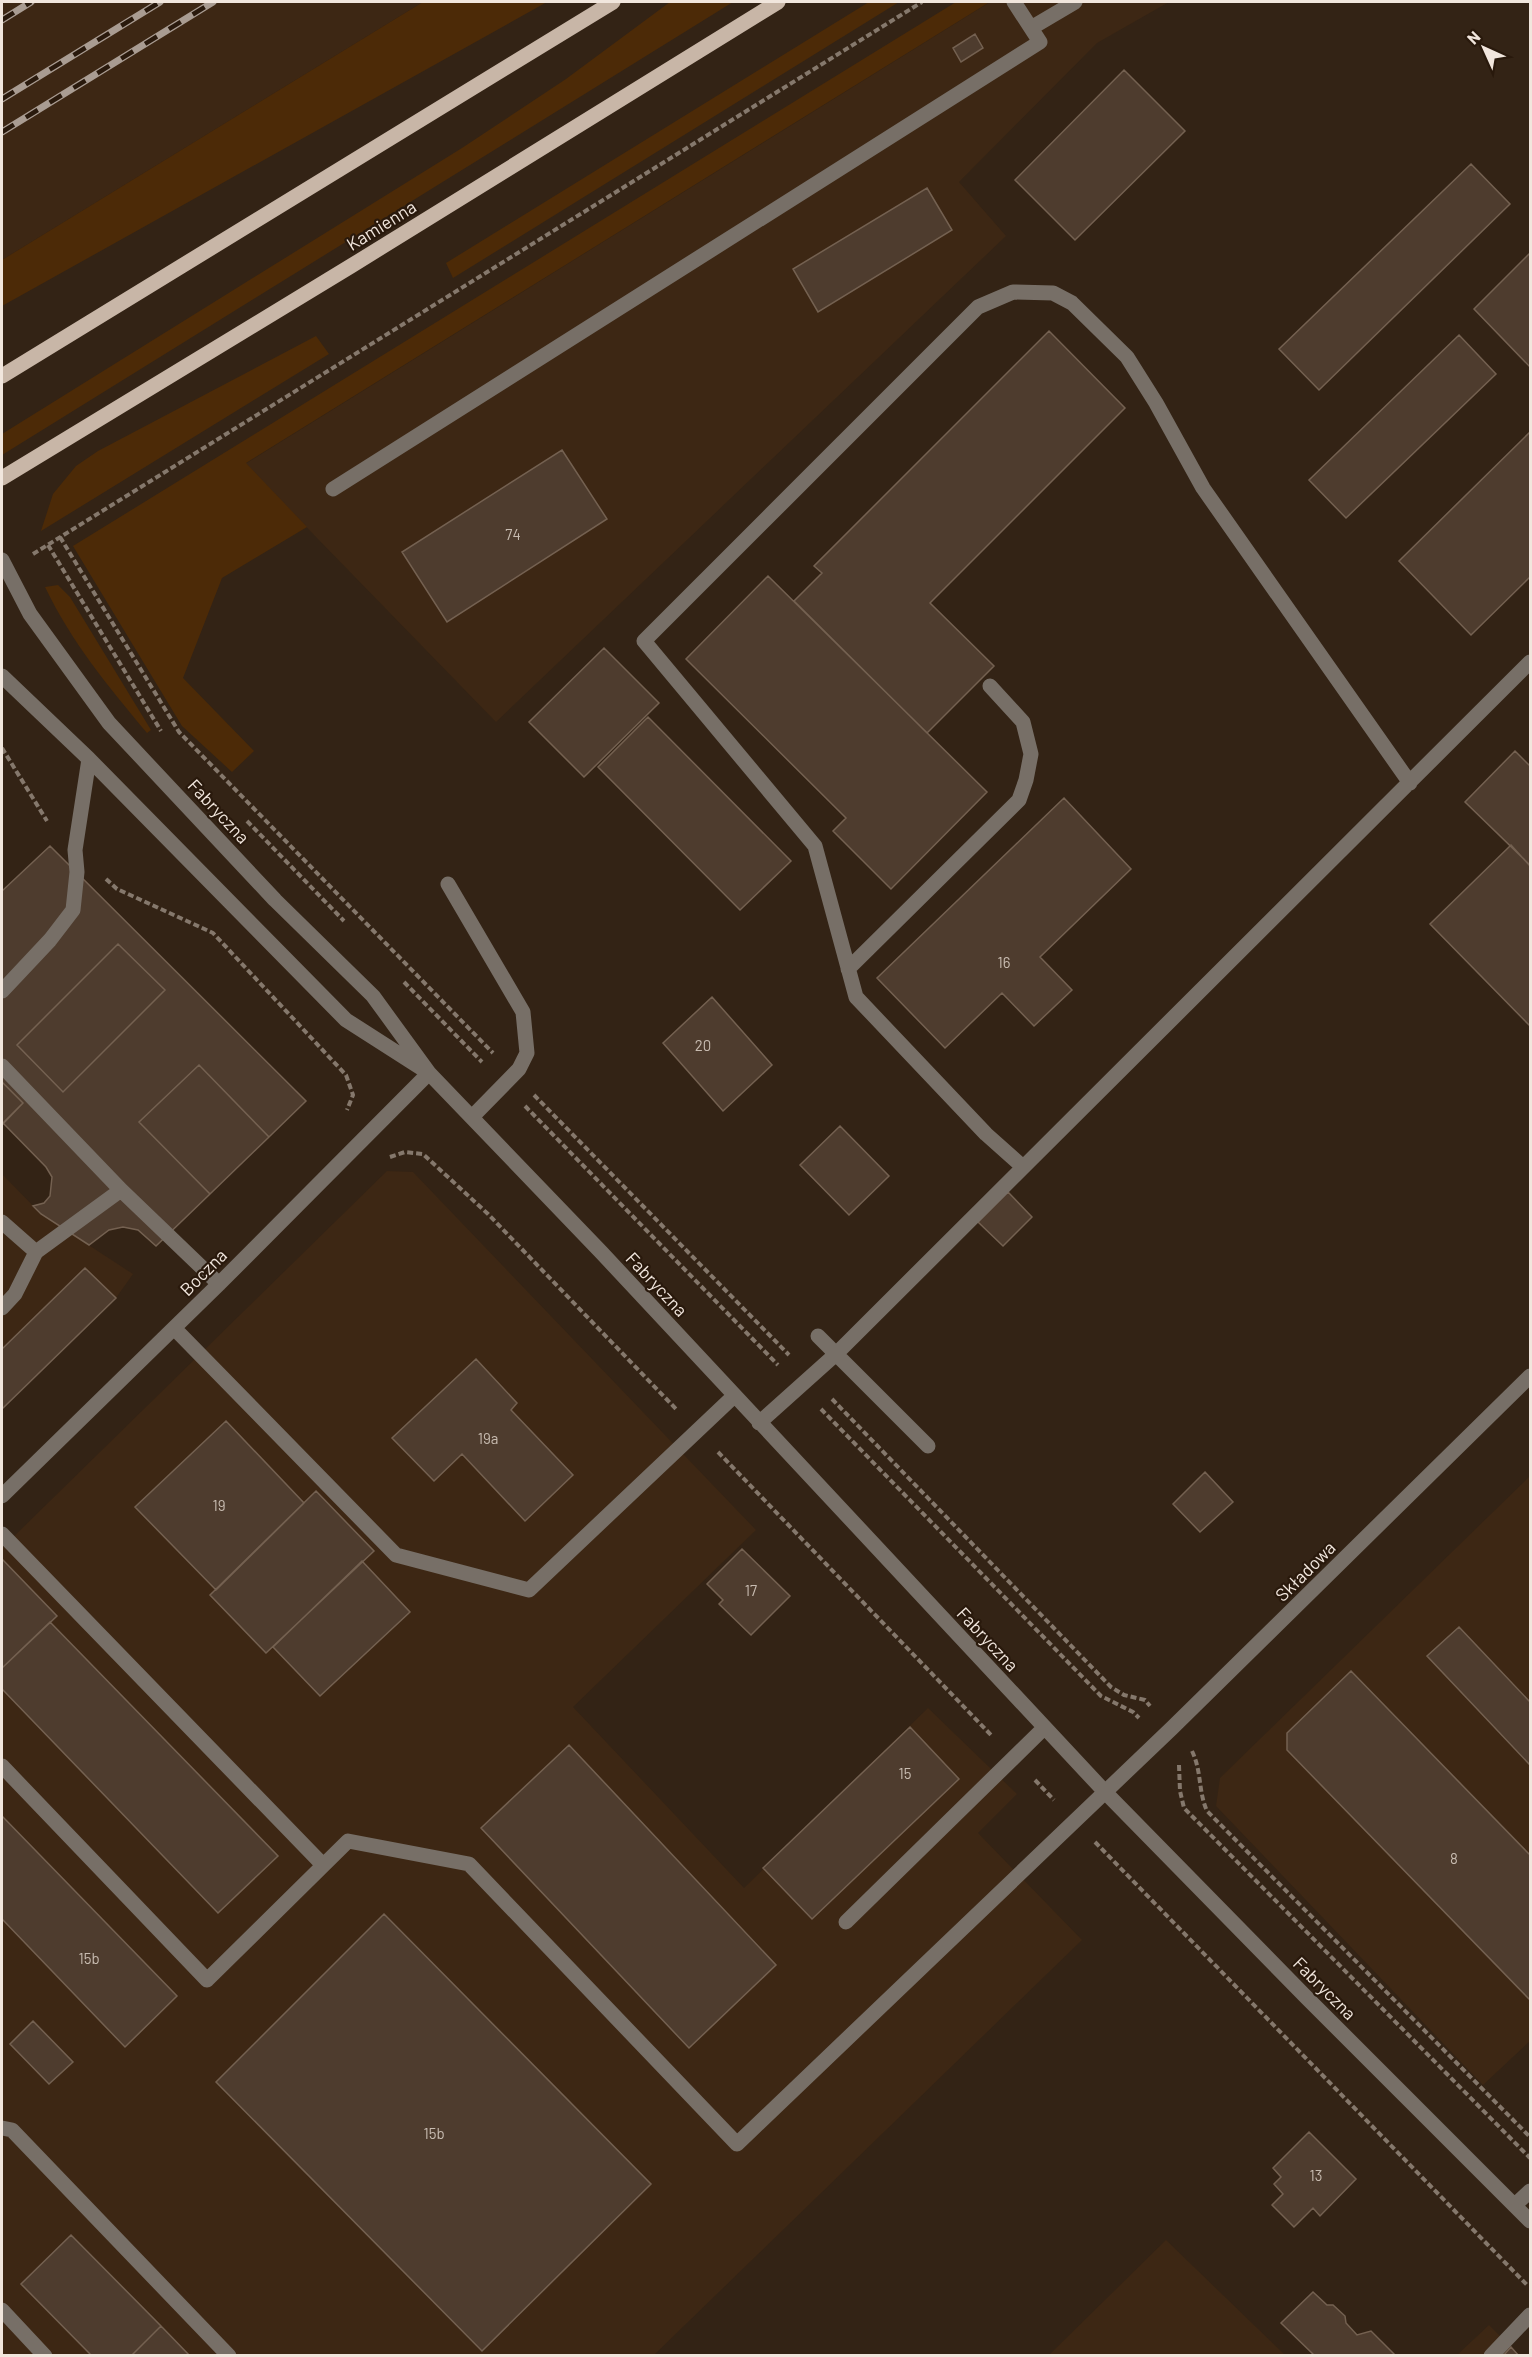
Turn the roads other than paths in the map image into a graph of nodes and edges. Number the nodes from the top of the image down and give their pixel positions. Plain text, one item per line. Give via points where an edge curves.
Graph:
1 (613, 2) edge
2 (778, 2) edge
3 (1014, 2) edge
4 (1075, 2) edge
5 (1031, 28) junction
6 (2, 376) edge
7 (2, 478) edge
8 (333, 489) dead end
9 (4, 565) edge
10 (1530, 662) edge
11 (2, 676) edge
12 (990, 686) dead end
13 (88, 759) junction
14 (1410, 783) junction
15 (448, 884) dead end
16 (848, 969) junction
17 (2, 991) edge
18 (2, 1066) edge
19 (429, 1073) junction
20 (472, 1117) junction
21 (1023, 1167) junction
22 (122, 1190) junction
23 (2, 1222) edge
24 (36, 1252) junction
25 (219, 1284) junction
26 (2, 1308) edge
27 (174, 1328) junction
28 (818, 1336) dead end
29 (836, 1354) junction
30 (1530, 1376) edge
31 (734, 1396) junction
32 (759, 1423) junction
33 (928, 1446) dead end
34 (2, 1496) edge
35 (2, 1534) edge
36 (1044, 1728) junction
37 (2, 1766) edge
38 (1106, 1793) junction
39 (323, 1865) junction
40 (846, 1922) dead end
41 (2, 2128) edge
42 (1530, 2191) edge
43 (1515, 2205) junction
44 (1530, 2221) edge
45 (2, 2310) edge
46 (1530, 2315) edge
47 (45, 2355) edge
48 (230, 2355) edge
49 (1491, 2355) edge

1 - 6 main road
2 - 7 main road, Kamienna
3 - 5 street
4 - 5 street
5 - 8 street via 1040,42
9 - 19 street, Fabryczna via 30,614 109,723 275,900 373,996
10 - 14 street
11 - 13 street, Fabryczna
12 - 16 street via 1023,722 1026,733 1031,754 1019,800
13 - 17 street via 75,850 73,909
13 - 19 street, Fabryczna via 346,1020
14 - 16 street via 1203,488 1127,357 1072,303 1053,293 1013,292 978,307 644,640 815,846
14 - 21 street
15 - 20 street via 523,1012 527,1053 514,1075
16 - 21 street via 856,997 986,1134
18 - 22 street
19 - 20 street, Fabryczna
19 - 25 street, Boczna
20 - 31 street, Fabryczna
21 - 29 street
22 - 24 street
22 - 25 street
23 - 24 street
24 - 26 street via 15,1294
25 - 27 street, Boczna
27 - 31 street via 396,1555 529,1590
27 - 34 street, Boczna
28 - 29 street
29 - 32 street
29 - 33 street
30 - 38 street, Składowa
31 - 32 street, Fabryczna
32 - 36 street, Fabryczna
35 - 39 street
36 - 38 street, Fabryczna
36 - 40 street
37 - 39 street via 207,1980
38 - 39 street, Składowa via 737,2144 469,1864 348,1841
38 - 43 street, Fabryczna
41 - 48 street via 12,2130
42 - 43 street
43 - 44 street, Fabryczna
45 - 47 street
46 - 49 street

